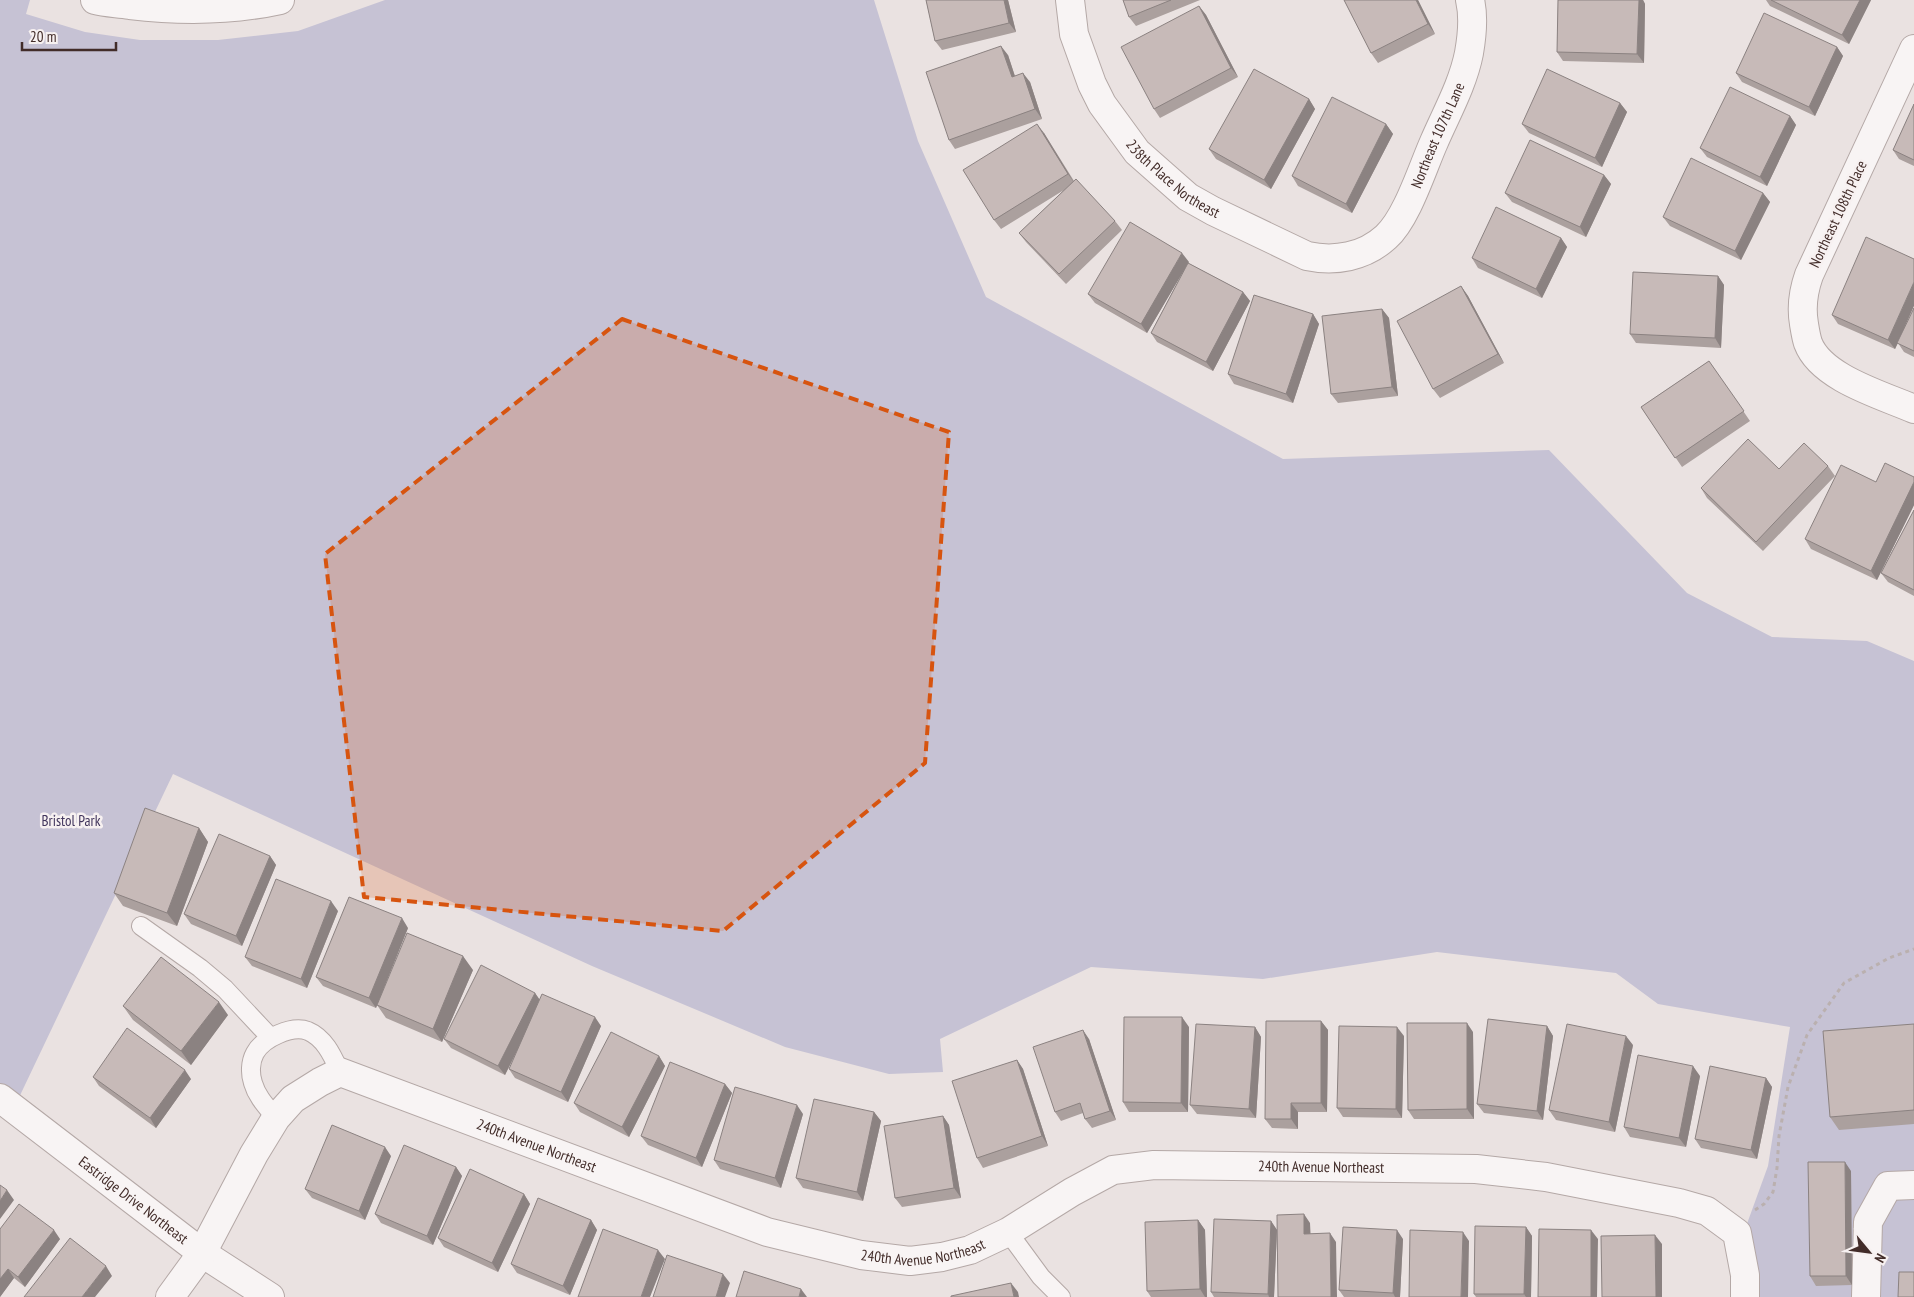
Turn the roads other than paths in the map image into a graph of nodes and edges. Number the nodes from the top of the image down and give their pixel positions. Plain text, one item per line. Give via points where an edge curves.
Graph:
1 (95, 0) edge
2 (280, 0) edge
3 (1070, 0) edge
4 (1470, 0) edge
5 (1914, 49) edge
6 (1363, 252) joint
7 (1914, 409) edge
8 (141, 926) edge
9 (271, 1038) junction
10 (340, 1072) junction
11 (0, 1098) edge
12 (276, 1118) junction
13 (1914, 1185) edge
14 (1008, 1232) junction
15 (202, 1253) junction
16 (170, 1297) edge
17 (270, 1297) edge
18 (1062, 1297) edge
19 (1745, 1297) edge
20 (1866, 1297) edge

1 - 2 street via 153,8 202,9 252,6
3 - 6 street, 238th Place Northeast via 1074,34 1102,104 1137,152 1166,179 1213,211 1307,256 1336,259
4 - 6 street, Northeast 107th Lane via 1472,31 1462,78 1404,211 1386,237
5 - 7 street, Northeast 108th Place via 1803,290 1802,313 1809,344 1818,358 1838,376
8 - 9 lane via 226,989
9 - 10 lane via 292,1029 308,1031 332,1054
9 - 12 lane via 255,1052 251,1068 260,1098
10 - 12 street via 293,1099
10 - 14 street, 240th Avenue Northeast via 767,1232 861,1255 910,1261 942,1257 970,1250
11 - 15 street, Eastridge Drive Northeast
12 - 15 street
13 - 20 street via 1888,1186 1868,1222
14 - 18 lane via 1041,1277
14 - 19 street, 240th Avenue Northeast via 1113,1170 1154,1165 1476,1168 1546,1177 1679,1204 1745,1222
15 - 16 street
15 - 17 street, Eastridge Drive Northeast

